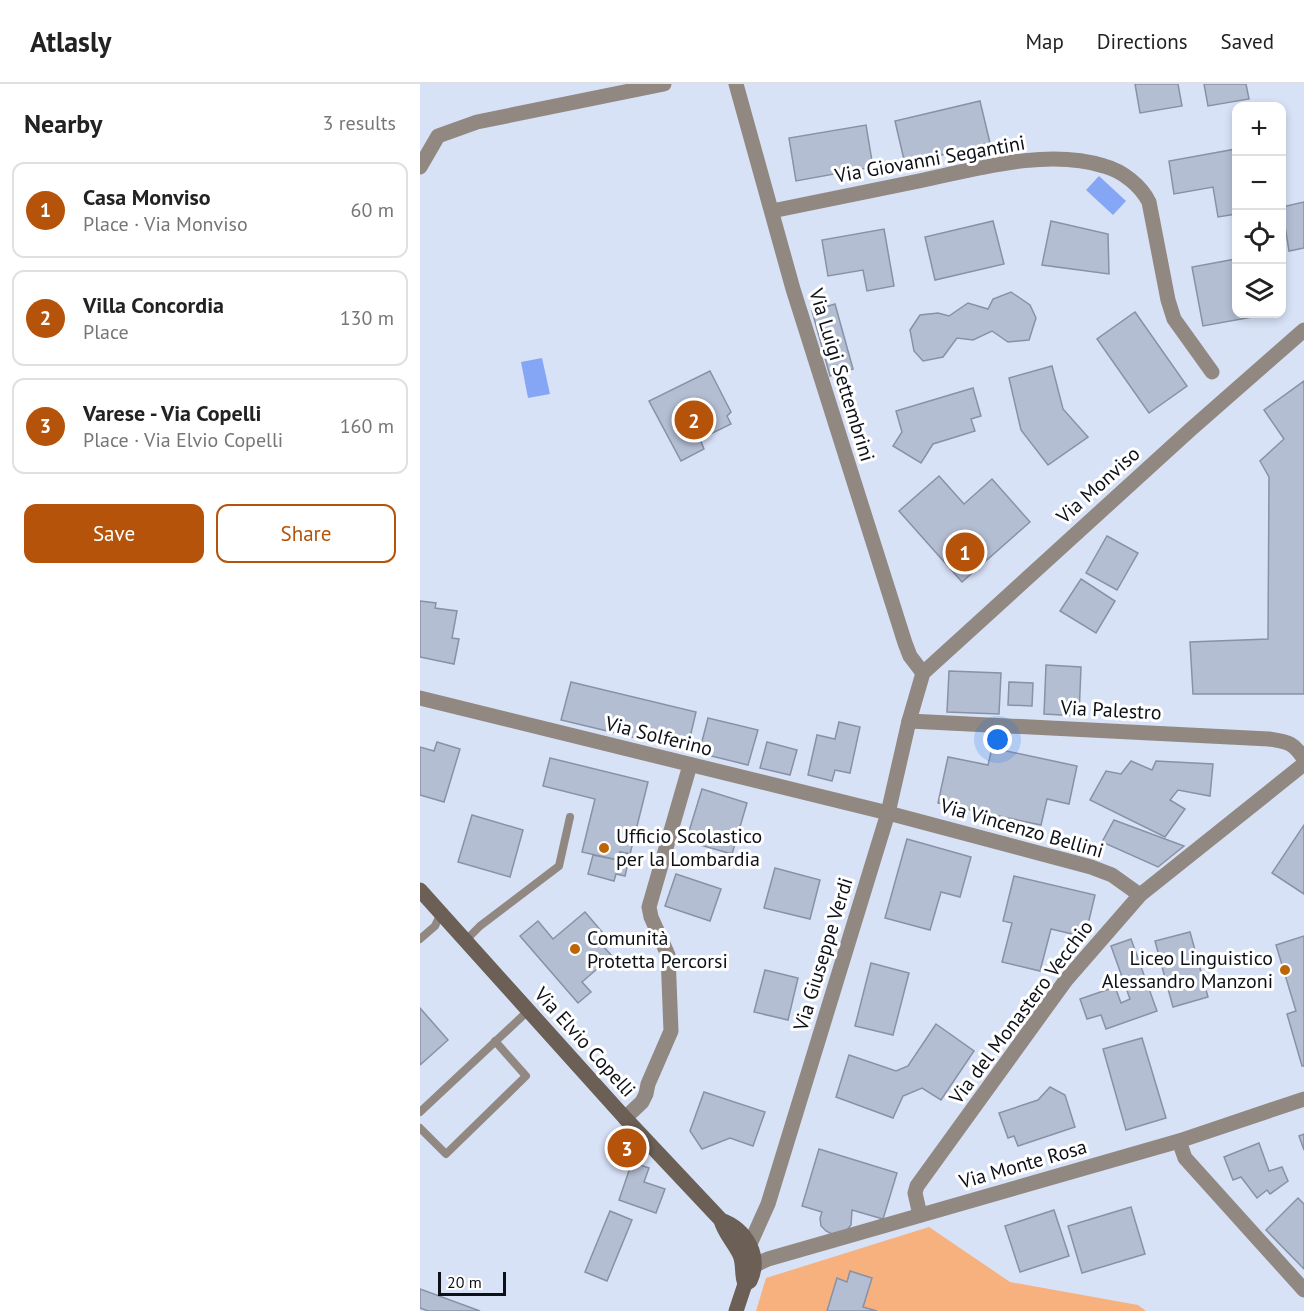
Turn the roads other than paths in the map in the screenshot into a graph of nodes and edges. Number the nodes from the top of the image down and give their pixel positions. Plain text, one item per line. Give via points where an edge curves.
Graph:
1 (664, 84) edge
2 (736, 84) edge
3 (438, 136) junction
4 (420, 138) edge
5 (420, 167) edge
6 (772, 211) junction
7 (1304, 330) edge
8 (1212, 372) dead end
9 (923, 673) junction
10 (420, 698) edge
11 (909, 721) junction
12 (1304, 759) edge
13 (1304, 764) edge
14 (690, 765) junction
15 (888, 813) junction
16 (570, 817) dead end
17 (420, 890) edge
18 (1140, 895) junction
19 (441, 913) junction
20 (420, 939) edge
21 (466, 940) junction
22 (529, 1010) junction
23 (495, 1041) junction
24 (1304, 1099) edge
25 (420, 1112) edge
26 (625, 1118) junction
27 (420, 1128) edge
28 (1179, 1141) junction
29 (920, 1215) junction
30 (721, 1220) junction
31 (750, 1244) junction
32 (753, 1266) junction
33 (745, 1284) junction
34 (1304, 1290) edge
35 (736, 1311) edge

1 - 3 street via 477,122
2 - 6 street, Via Luigi Settembrini
3 - 4 street
3 - 5 street
6 - 8 street, Via Giovanni Segantini via 1003,164 1070,161 1108,167 1136,184 1149,202 1174,319
6 - 9 street, Via Luigi Settembrini via 904,643
7 - 9 street, Via Monviso
9 - 11 street, Via Giuseppe Verdi
10 - 14 street, Via Solferino
11 - 12 street, Via Palestro via 1269,739 1296,746
11 - 15 street, Via Giuseppe Verdi
13 - 18 street, Via del Monastero Vecchio
14 - 15 street, Via Solferino
14 - 26 street via 650,907 668,957 671,1031 642,1102
15 - 18 street, Via Vincenzo Bellini via 1091,867 1112,875
15 - 31 street, Via Giuseppe Verdi via 768,1204
16 - 21 lane via 559,866
17 - 19 main road, Via Elvio Copelli
18 - 29 street, Via del Monastero Vecchio via 1066,980 917,1186
19 - 20 lane via 435,926
19 - 21 main road, Via Elvio Copelli
21 - 22 main road, Via Elvio Copelli
22 - 23 lane
22 - 26 main road, Via Elvio Copelli
23 - 25 lane
23 - 27 lane via 526,1076 446,1154
24 - 28 street, Via Monte Rosa
26 - 30 main road, Via Elvio Copelli
28 - 29 street, Via Monte Rosa
28 - 34 street via 1185,1158
29 - 32 street, Via Monte Rosa
30 - 31 main road, Via Elvio Copelli via 736,1227
30 - 33 main road, Via Elvio Copelli via 741,1257
31 - 32 main road
32 - 33 main road via 754,1274
33 - 35 main road

